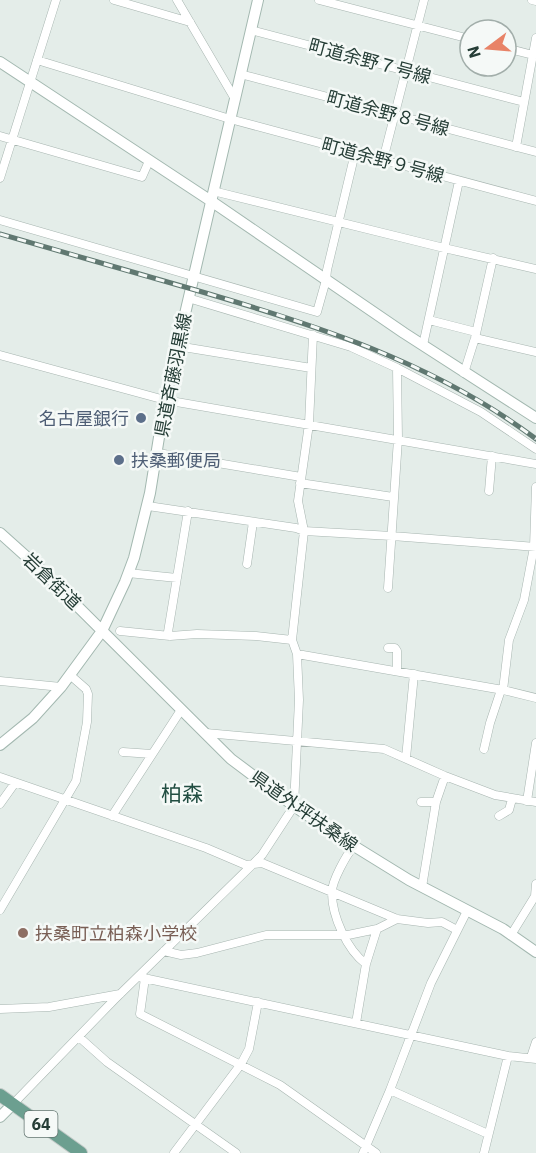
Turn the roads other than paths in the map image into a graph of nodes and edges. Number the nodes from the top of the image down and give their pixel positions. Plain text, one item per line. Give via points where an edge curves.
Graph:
1 (56, 0) edge
2 (114, 0) edge
3 (177, 0) edge
4 (258, 0) edge
5 (319, 0) edge
6 (424, 0) edge
7 (190, 22) junction
8 (418, 25) junction
9 (251, 30) junction
10 (458, 36) edge
11 (536, 38) edge
12 (518, 51) edge
13 (533, 55) junction
14 (37, 60) junction
15 (0, 62) edge
16 (406, 71) junction
17 (240, 74) junction
18 (30, 81) junction
19 (235, 99) junction
20 (524, 102) junction
21 (395, 115) junction
22 (230, 119) junction
23 (0, 136) edge
24 (12, 139) junction
25 (516, 147) junction
26 (536, 152) edge
27 (356, 153) junction
28 (383, 160) junction
29 (149, 161) junction
30 (0, 178) edge
31 (459, 181) junction
32 (212, 196) junction
33 (536, 201) edge
34 (0, 220) edge
35 (339, 221) junction
36 (444, 248) junction
37 (493, 258) junction
38 (536, 268) edge
39 (193, 276) junction
40 (326, 280) junction
41 (189, 298) junction
42 (429, 320) junction
43 (313, 335) junction
44 (476, 335) junction
45 (423, 345) junction
46 (177, 346) junction
47 (536, 352) edge
48 (0, 355) edge
49 (311, 368) junction
50 (397, 368) junction
51 (464, 373) junction
52 (165, 400) junction
53 (536, 418) edge
54 (309, 424) junction
55 (398, 439) junction
56 (536, 449) edge
57 (158, 453) junction
58 (492, 456) junction
59 (536, 460) edge
60 (300, 480) junction
61 (536, 488) edge
62 (489, 491) dead end
63 (393, 497) junction
64 (148, 506) junction
65 (188, 511) junction
66 (253, 522) junction
67 (304, 531) junction
68 (0, 533) edge
69 (392, 536) junction
70 (535, 547) edge
71 (247, 564) dead end
72 (129, 573) junction
73 (177, 578) junction
74 (388, 588) dead end
75 (102, 631) junction
76 (120, 631) dead end
77 (170, 636) junction
78 (292, 640) junction
79 (388, 648) dead end
80 (297, 654) junction
81 (397, 671) junction
82 (414, 674) junction
83 (70, 675) junction
84 (0, 681) edge
85 (61, 687) junction
86 (502, 690) junction
87 (536, 698) edge
88 (181, 710) junction
89 (204, 733) junction
90 (296, 741) junction
91 (536, 743) edge
92 (0, 745) edge
93 (484, 749) dead end
94 (123, 752) dead end
95 (152, 754) junction
96 (406, 758) junction
97 (445, 776) junction
98 (0, 777) edge
99 (15, 783) junction
100 (512, 799) junction
101 (66, 800) junction
102 (527, 801) junction
103 (421, 802) dead end
104 (436, 802) junction
105 (536, 802) edge
106 (0, 804) edge
107 (294, 806) junction
108 (112, 816) junction
109 (499, 816) dead end
110 (354, 846) junction
111 (254, 863) junction
112 (536, 884) edge
113 (422, 887) junction
114 (332, 893) junction
115 (1, 908) edge
116 (466, 911) junction
117 (398, 919) junction
118 (377, 929) junction
119 (457, 930) junction
120 (342, 934) junction
121 (511, 935) junction
122 (164, 951) junction
123 (536, 952) edge
124 (366, 964) junction
125 (142, 978) junction
126 (120, 994) junction
127 (258, 1002) junction
128 (0, 1009) edge
129 (356, 1023) junction
130 (411, 1034) junction
131 (79, 1037) junction
132 (536, 1042) edge
133 (508, 1056) junction
134 (534, 1058) edge
135 (241, 1064) junction
136 (390, 1090) junction
137 (0, 1095) edge
138 (13, 1104) junction
139 (0, 1117) edge
140 (195, 1124) junction
141 (488, 1134) junction
142 (365, 1150) edge
143 (81, 1153) edge
144 (174, 1153) edge
145 (236, 1153) edge
146 (376, 1153) edge
147 (484, 1153) edge

1 - 14 street
2 - 7 street
3 - 7 street
4 - 9 main road, 県道斉藤羽黒線
5 - 8 street
6 - 8 street
7 - 19 street
8 - 10 street
8 - 16 street
9 - 16 street, 町道余野７号線
9 - 17 main road, 県道斉藤羽黒線
11 - 13 street
12 - 13 street
13 - 20 street
14 - 18 street
14 - 22 street, 町道余野９号線
15 - 18 main road
16 - 20 street, 町道余野７号線
16 - 21 street
17 - 19 main road, 県道斉藤羽黒線
17 - 21 street, 町道余野８号線
18 - 24 street
18 - 29 main road
19 - 22 main road, 県道斉藤羽黒線
20 - 25 street
21 - 25 street, 町道余野８号線
21 - 28 street
22 - 27 street, 町道余野９号線
22 - 32 main road, 県道斉藤羽黒線
23 - 24 street
24 - 29 street via 142,177
24 - 30 street
25 - 26 street, 町道余野８号線
27 - 28 street, 町道余野９号線
27 - 35 street
28 - 31 street, 町道余野９号線
29 - 32 main road
31 - 33 street, 町道余野９号線
31 - 36 street
32 - 35 street
32 - 39 main road, 県道斉藤羽黒線
32 - 40 main road
34 - 39 street
35 - 36 street
35 - 40 street
36 - 37 street
36 - 42 street
37 - 38 street
37 - 44 street
39 - 40 street via 317,312
39 - 41 main road, 県道斉藤羽黒線
40 - 45 main road
41 - 43 street
41 - 46 main road, 県道斉藤羽黒線
42 - 44 street
42 - 45 street
43 - 49 street
43 - 50 street
44 - 47 street
44 - 51 street
45 - 51 main road
46 - 49 street
46 - 52 main road, 県道斉藤羽黒線
48 - 52 street
49 - 54 street
50 - 55 street
50 - 56 street via 481,412
51 - 53 main road
52 - 54 street
52 - 57 main road, 県道斉藤羽黒線
54 - 55 street
54 - 60 street
55 - 58 street
55 - 63 street
57 - 60 street
57 - 64 main road, 県道斉藤羽黒線
58 - 59 street
58 - 62 street
60 - 63 street
60 - 67 street via 298,501
61 - 70 street
63 - 69 street
64 - 65 street
64 - 72 main road, 県道斉藤羽黒線
65 - 66 street
65 - 73 street
66 - 67 street
66 - 71 street
67 - 69 street
67 - 78 street
68 - 75 main road, 岩倉街道
69 - 70 street
69 - 74 street
70 - 86 street via 525,600 509,640
72 - 73 street
72 - 75 main road, 県道斉藤羽黒線
73 - 77 street
75 - 83 main road, 県道斉藤羽黒線
75 - 88 main road, 県道外坪扶桑線
76 - 77 street
77 - 78 street
78 - 80 street
79 - 81 street via 397,651
80 - 81 street
80 - 90 street
81 - 82 street
82 - 86 street
82 - 96 street
83 - 85 main road, 県道斉藤羽黒線
83 - 101 street via 88,694 76,781
84 - 85 street
85 - 92 main road, 県道斉藤羽黒線 via 33,718
86 - 87 street
86 - 93 street
88 - 89 main road, 県道外坪扶桑線
88 - 95 street
89 - 90 street
89 - 107 main road, 県道外坪扶桑線 via 231,759
90 - 96 street via 384,749
90 - 107 street
91 - 102 street
94 - 95 street
95 - 108 street
96 - 97 street
97 - 100 street
97 - 104 street
98 - 99 street
99 - 101 street
99 - 106 street
100 - 102 street
100 - 109 street via 509,810
101 - 108 street
101 - 115 street
102 - 105 street
103 - 104 street
104 - 113 street
107 - 110 main road, 県道外坪扶桑線
107 - 111 street
108 - 111 street via 246,865
110 - 113 main road, 県道外坪扶桑線
110 - 114 street
111 - 114 street
111 - 122 street
112 - 121 street via 535,896
113 - 116 main road, 県道外坪扶桑線
114 - 117 street
114 - 120 street
116 - 119 street
116 - 121 main road, 県道外坪扶桑線
117 - 118 street
117 - 119 street via 442,921
118 - 120 street
118 - 124 street
119 - 130 street
120 - 122 street via 266,935 197,953
120 - 124 street
121 - 123 main road, 県道外坪扶桑線
122 - 125 street
124 - 129 street
125 - 126 street
125 - 127 street
125 - 135 street via 140,1014
126 - 128 street via 49,1007
126 - 131 street
127 - 129 street
127 - 135 street via 249,1049
129 - 130 street
130 - 133 street
130 - 136 street
131 - 138 street
131 - 140 street via 107,1062
132 - 134 street
133 - 134 street
133 - 141 street
135 - 140 street
135 - 142 street via 280,1085
136 - 141 street
136 - 142 street
137 - 138 main road, 64
138 - 139 main road
138 - 143 main road, 64
140 - 144 street
140 - 145 street
141 - 147 street
142 - 146 street

